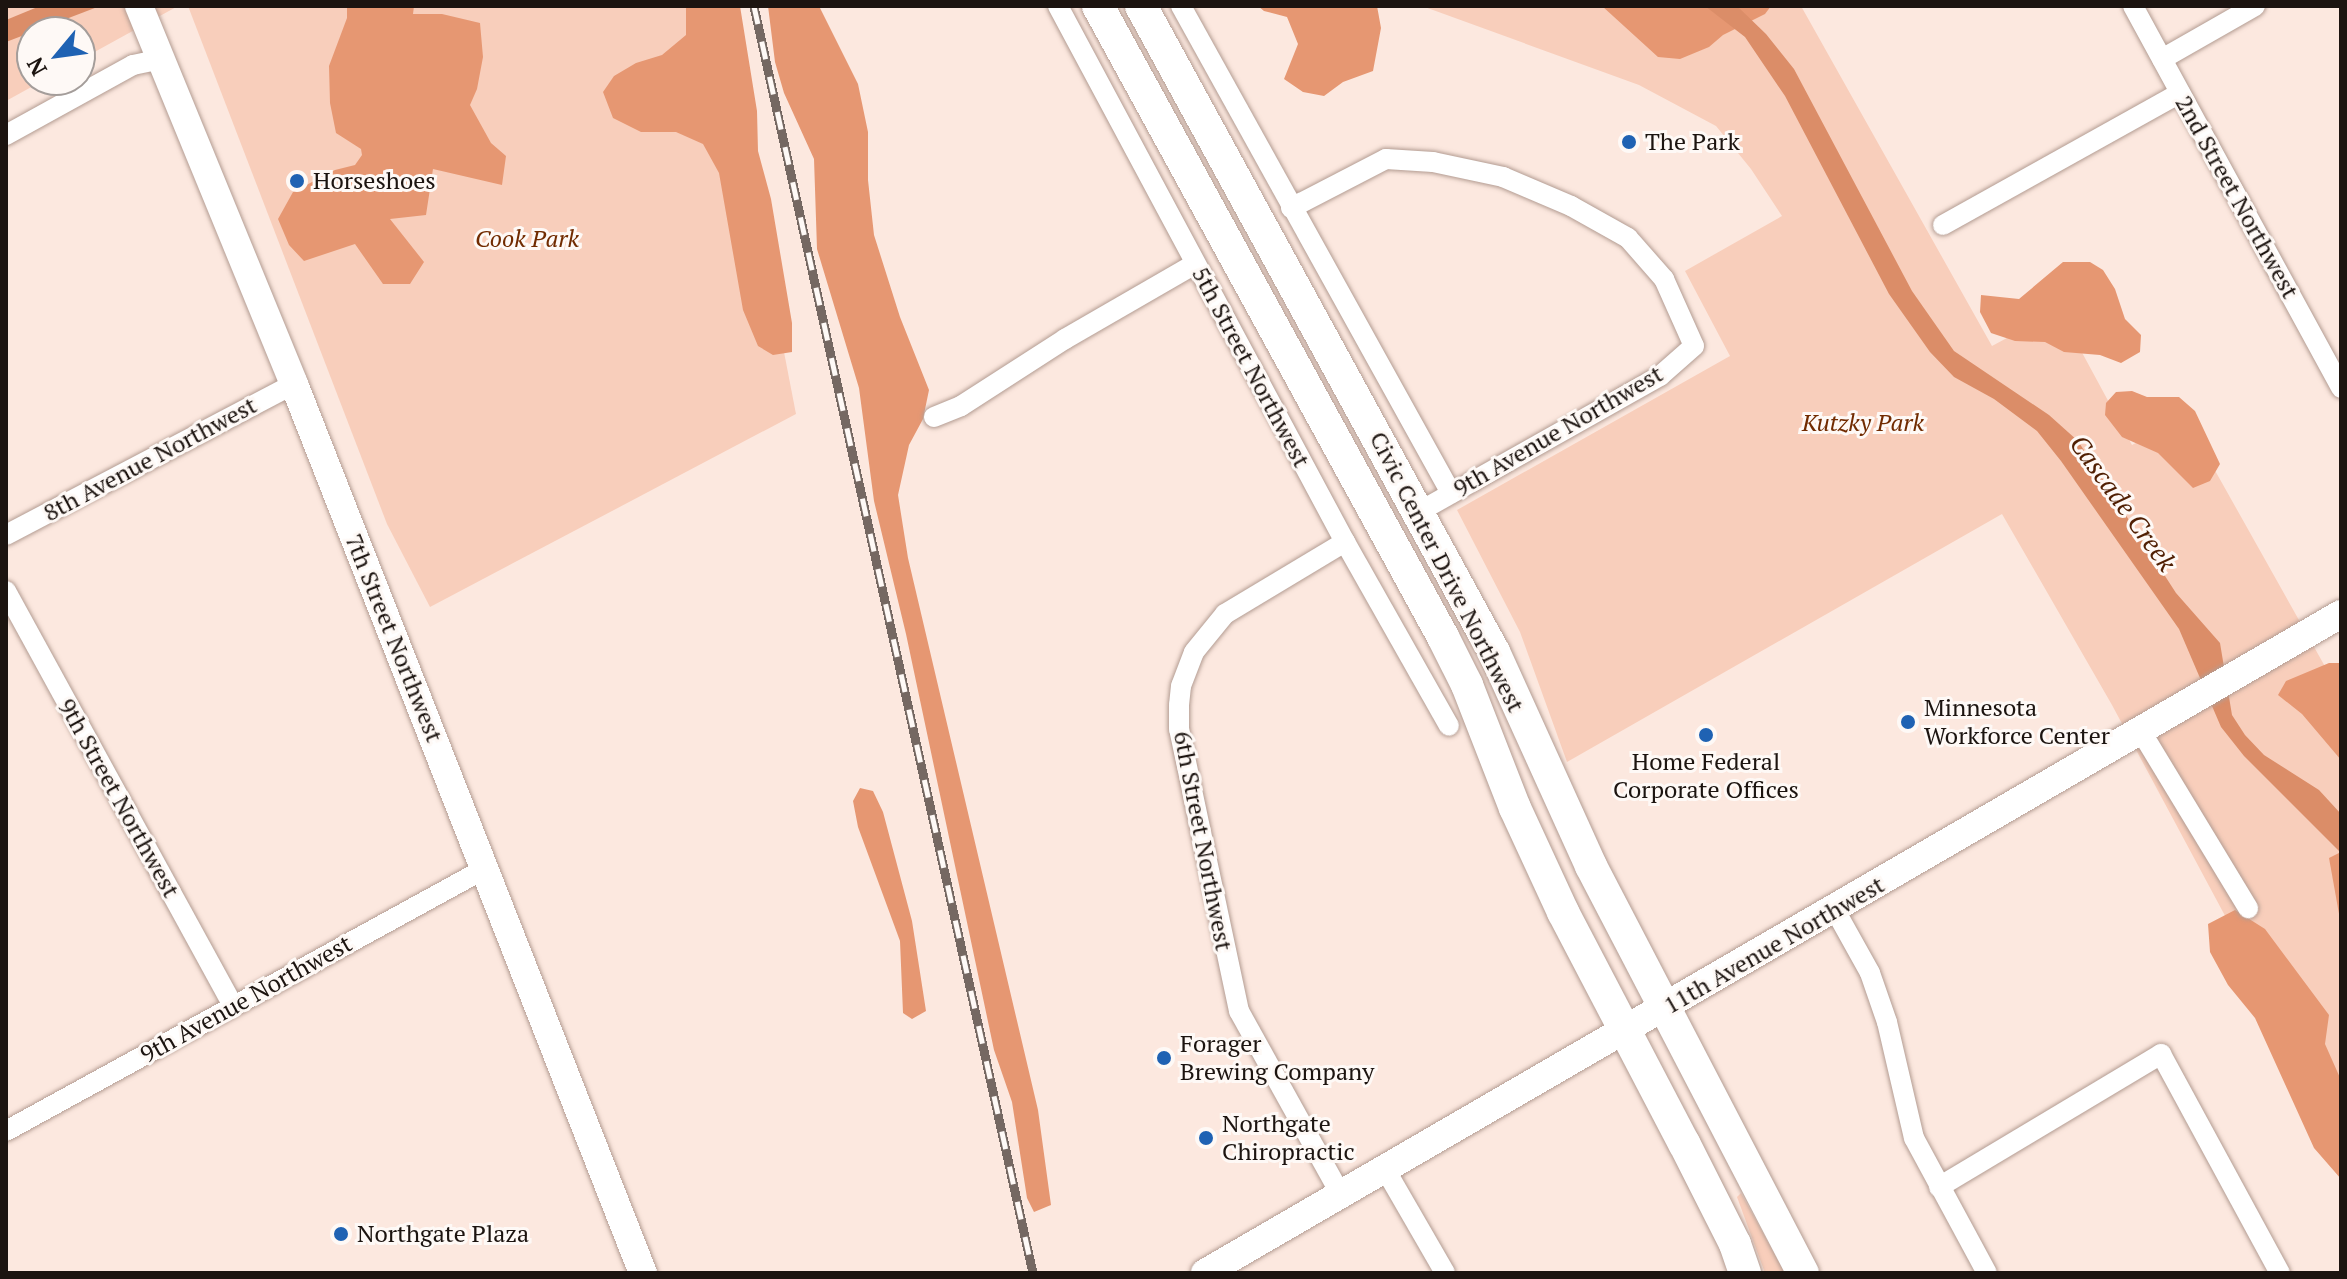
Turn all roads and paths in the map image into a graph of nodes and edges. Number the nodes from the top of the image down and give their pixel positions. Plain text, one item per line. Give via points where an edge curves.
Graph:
1 (139, 6) edge
2 (1058, 6) edge
3 (1098, 6) edge
4 (1141, 6) edge
5 (1181, 6) edge
6 (2133, 6) edge
7 (2255, 6) edge
8 (155, 46) junction
9 (2162, 59) junction
10 (2180, 93) junction
11 (6, 135) edge
12 (1291, 208) junction
13 (1943, 225) dead end
14 (1195, 264) junction
15 (294, 384) junction
16 (2341, 388) edge
17 (934, 417) dead end
18 (1451, 493) junction
19 (1419, 512) junction
20 (6, 535) edge
21 (1345, 542) junction
22 (6, 591) edge
23 (2341, 614) edge
24 (1449, 726) dead end
25 (2142, 733) junction
26 (486, 868) junction
27 (2248, 908) dead end
28 (1835, 910) junction
29 (233, 1006) junction
30 (1662, 1008) junction
31 (1624, 1031) junction
32 (6, 1131) edge
33 (1385, 1169) junction
34 (1939, 1187) junction
35 (1341, 1195) junction
36 (643, 1273) edge
37 (1205, 1273) edge
38 (1445, 1273) edge
39 (1745, 1273) edge
40 (1803, 1273) edge
41 (1987, 1273) edge
42 (2280, 1273) edge

1 - 8 main road, 7th Street Northwest
2 - 14 street, 5th Street Northwest
3 - 31 main road, Civic Center Drive Northwest via 1443,637 1539,861
4 - 19 main road, Civic Center Drive Northwest
5 - 12 street
6 - 9 street, 2nd Street Northwest
7 - 9 street
8 - 11 street via 133,65
8 - 15 main road, 7th Street Northwest
9 - 10 street, 2nd Street Northwest
10 - 13 street
10 - 16 street, 2nd Street Northwest
12 - 18 street
12 - 18 street, 9th Avenue Northwest via 1386,159 1433,162 1503,177 1571,206 1628,238 1664,279 1694,346 1660,376
14 - 17 street via 961,406
14 - 21 street, 5th Street Northwest
15 - 20 street, 8th Avenue Northwest
15 - 26 main road, 7th Street Northwest
18 - 19 street, 9th Avenue Northwest
19 - 30 main road, Civic Center Drive Northwest via 1494,652 1582,848
21 - 24 street, 5th Street Northwest
21 - 35 street, 6th Street Northwest via 1225,614 1194,652 1179,705 1185,758 1239,1011
22 - 29 street, 9th Street Northwest
23 - 25 main road, 11th Avenue Northwest
25 - 27 street
25 - 28 main road, 11th Avenue Northwest
26 - 29 street, 9th Avenue Northwest
26 - 36 main road, 7th Street Northwest
28 - 30 main road, 11th Avenue Northwest
28 - 34 street via 1870,973 1914,1138
29 - 32 street, 9th Avenue Northwest
30 - 31 main road, 11th Avenue Northwest
30 - 40 main road, Civic Center Drive Northwest
31 - 33 main road, 11th Avenue Northwest
31 - 39 main road, Civic Center Drive Northwest via 1735,1244
33 - 35 main road, 11th Avenue Northwest
33 - 38 street
34 - 41 street
34 - 42 street via 2161,1054
35 - 37 main road, 11th Avenue Northwest

